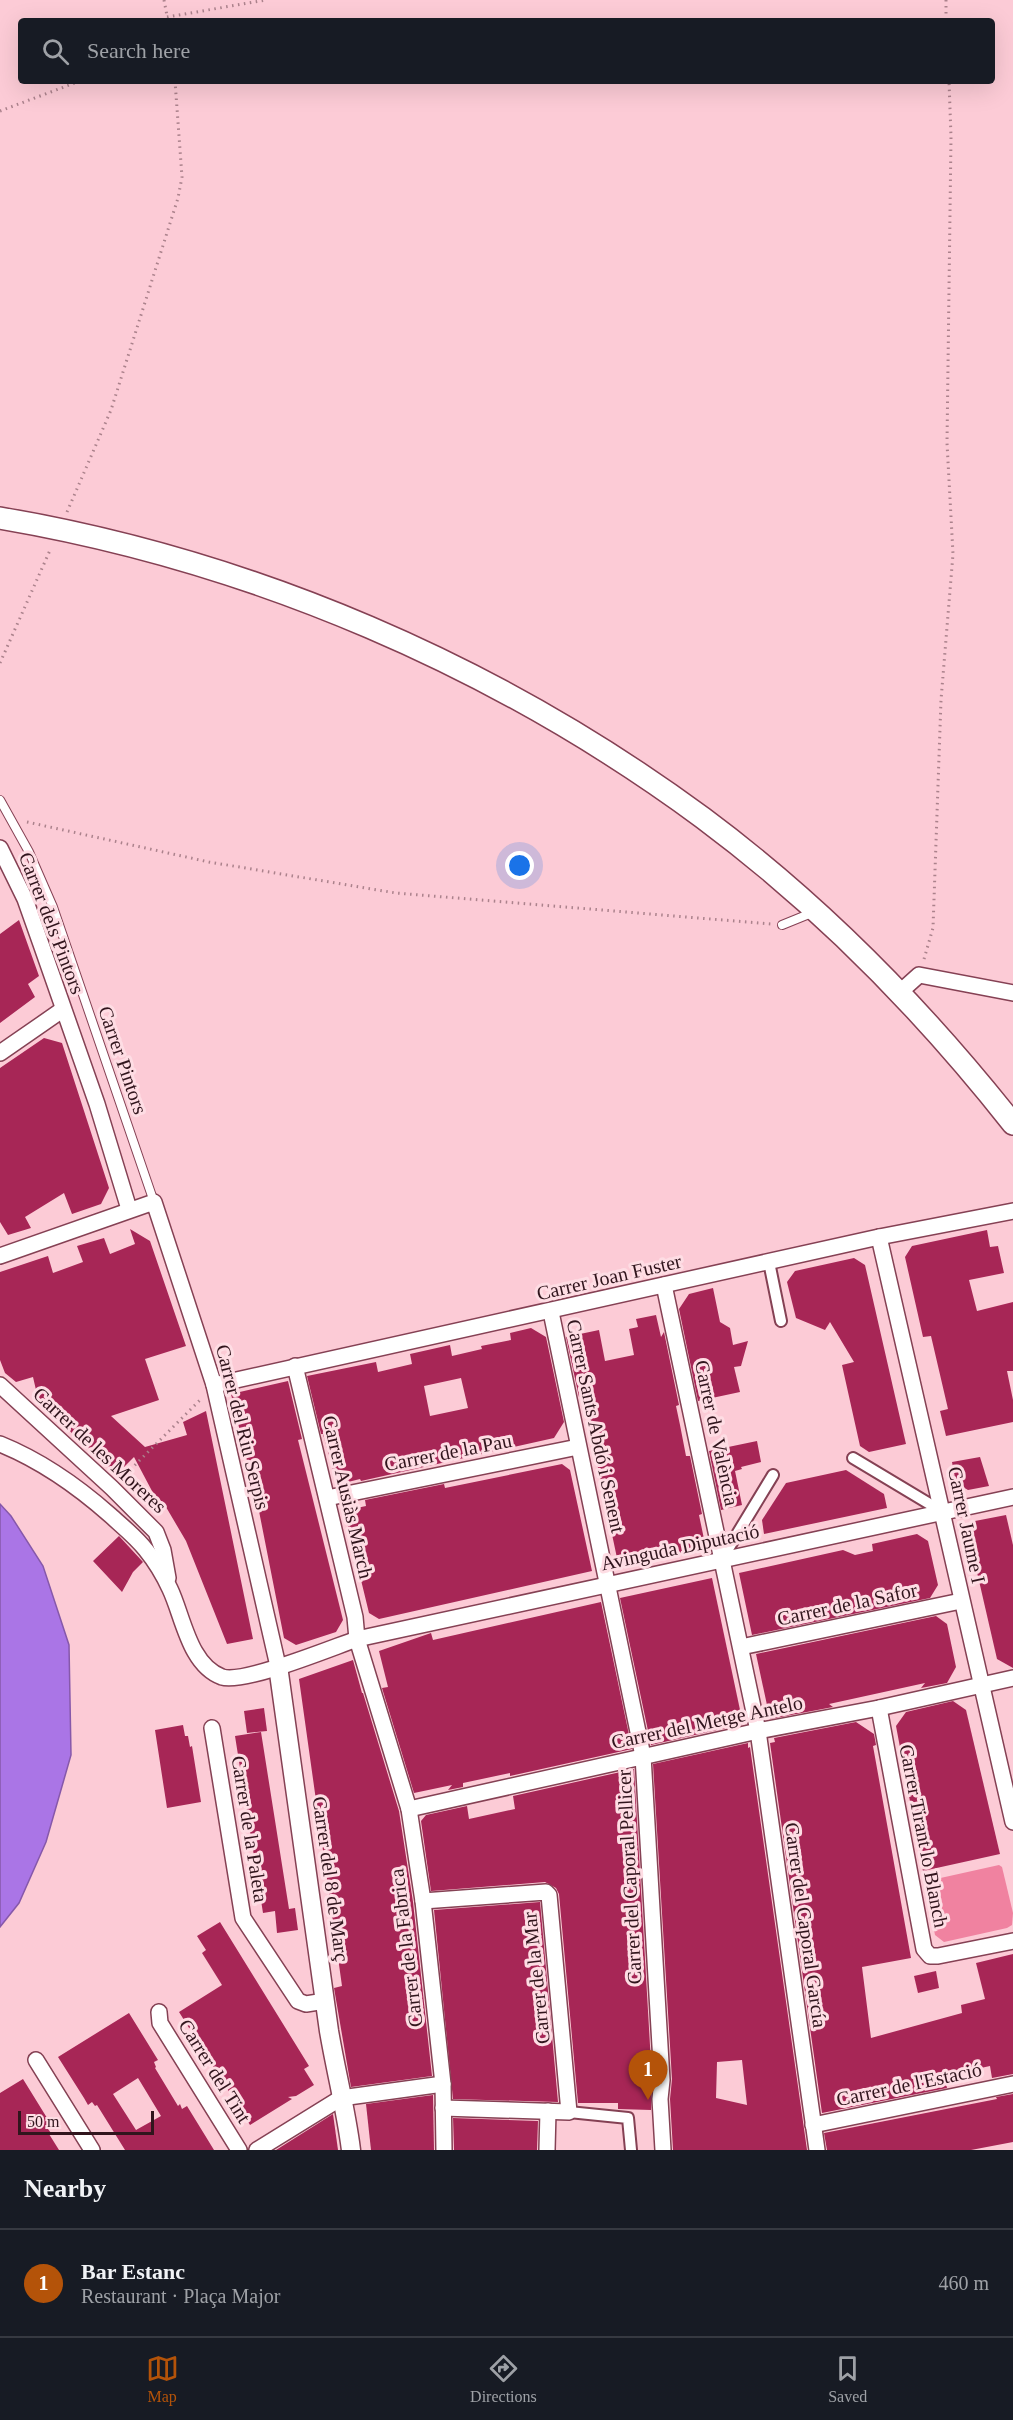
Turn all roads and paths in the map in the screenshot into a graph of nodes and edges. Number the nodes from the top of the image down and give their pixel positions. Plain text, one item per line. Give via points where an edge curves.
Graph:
1 (164, 0) edge
2 (266, 0) edge
3 (946, 0) edge
4 (167, 18) edge
5 (172, 18) edge
6 (946, 18) edge
7 (72, 84) edge
8 (175, 84) edge
9 (949, 84) edge
10 (0, 111) edge
11 (0, 518) edge
12 (59, 531) junction
13 (0, 663) edge
14 (0, 800) edge
15 (11, 818) junction
16 (0, 848) edge
17 (815, 912) junction
18 (782, 925) joint
19 (919, 975) junction
20 (899, 993) junction
21 (1013, 993) edge
22 (62, 1010) junction
23 (0, 1053) edge
24 (1013, 1124) edge
25 (154, 1202) junction
26 (129, 1209) junction
27 (1013, 1211) edge
28 (879, 1238) junction
29 (0, 1256) edge
30 (769, 1262) junction
31 (664, 1286) junction
32 (551, 1312) junction
33 (781, 1321) dead end
34 (295, 1366) junction
35 (0, 1385) edge
36 (214, 1385) junction
37 (0, 1444) edge
38 (578, 1448) junction
39 (853, 1458) dead end
40 (773, 1475) dead end
41 (112, 1488) junction
42 (1013, 1497) edge
43 (327, 1498) junction
44 (943, 1512) junction
45 (722, 1559) junction
46 (608, 1584) junction
47 (170, 1587) junction
48 (962, 1601) junction
49 (357, 1639) junction
50 (741, 1647) junction
51 (278, 1666) junction
52 (1013, 1678) edge
53 (981, 1685) junction
54 (879, 1708) junction
55 (212, 1728) dead end
56 (758, 1731) junction
57 (643, 1756) junction
58 (410, 1809) junction
59 (1013, 1822) edge
60 (423, 1901) junction
61 (1013, 1941) edge
62 (325, 2001) junction
63 (159, 2012) dead end
64 (36, 2060) dead end
65 (443, 2084) junction
66 (1013, 2084) edge
67 (341, 2098) junction
68 (443, 2108) junction
69 (548, 2112) junction
70 (568, 2112) junction
71 (813, 2125) junction
72 (92, 2150) edge
73 (239, 2150) edge
74 (257, 2150) edge
75 (351, 2150) edge
76 (444, 2150) edge
77 (548, 2150) edge
78 (631, 2150) edge
79 (663, 2150) edge
80 (817, 2150) edge

1 - 4 path
2 - 5 path
3 - 6 path
7 - 10 path
8 - 12 path via 182,177 178,198 111,410
9 - 19 path via 947,443 953,554 942,700 933,928
11 - 12 main road
12 - 13 path
12 - 17 main road via 119,544 292,597 438,659 559,723 641,775 721,832
14 - 15 lane, Carrer Pintors
15 - 18 path via 209,862 396,893
15 - 25 lane, Carrer Pintors via 53,907
16 - 22 street, Carrer dels Pintors via 25,899
17 - 18 lane
17 - 20 main road
19 - 20 street
19 - 21 street
20 - 24 main road via 956,1053
22 - 23 street, Carrer dels Pintors
22 - 26 street via 97,1104
25 - 26 street
25 - 36 street, Carrer del Riu Serpis
26 - 29 street
27 - 28 street, Carrer Joan Fuster
28 - 30 street, Carrer Joan Fuster
28 - 44 street, Carrer Jaume I
30 - 31 street, Carrer Joan Fuster
30 - 33 street
31 - 32 street, Carrer Joan Fuster
31 - 45 street, Carrer de València
32 - 34 street, Carrer Joan Fuster
32 - 38 street, Carrer Sants Abdó i Senent
34 - 36 street, Carrer Joan Fuster
34 - 43 street, Carrer Ausiàs March
35 - 41 street, Carrer de les Moreres
36 - 41 path
36 - 51 street, Carrer del Riu Serpis
37 - 47 street via 47,1466 89,1496 146,1550
38 - 43 street, Carrer de la Pau
38 - 46 street, Carrer Sants Abdó i Senent
39 - 44 street
40 - 45 street
41 - 47 street, Carrer de les Moreres via 159,1537
42 - 44 street, Avinguda Diputació
43 - 49 street, Carrer Ausiàs March
44 - 45 street, Avinguda Diputació
44 - 48 street, Carrer Jaume I
45 - 46 street, Avinguda Diputació
45 - 50 street, Carrer de València
46 - 49 street, Avinguda Diputació
46 - 57 street, Carrer del Caporal Pellicer
47 - 51 street via 194,1650 212,1671 234,1678
48 - 50 street, Carrer de la Safor
48 - 53 street, Carrer Jaume I
49 - 51 street
49 - 58 street, Carrer Ausiàs March
50 - 56 street, Carrer de València
51 - 62 street, Carrer del 8 de Març
52 - 53 street, Carrer del Metge Antelo
53 - 54 street, Carrer del Metge Antelo
53 - 59 street, Carrer Jaume I
54 - 56 street, Carrer del Metge Antelo
54 - 61 street, Carrer Tirant lo Blanch via 924,1949 930,1956 938,1956
55 - 62 street, Carrer de la Paleta via 243,1918 298,2001
56 - 57 street, Carrer del Metge Antelo
56 - 71 street, Carrer del Caporal García
57 - 58 street, Carrer del Metge Antelo
57 - 79 street, Carrer del Caporal Pellicer
58 - 60 street, Carrer de la Fabrica
60 - 65 street, Carrer de la Fabrica
60 - 70 street, Carrer de la Mar via 542,1891 549,1895
62 - 67 street, Carrer del 8 de Març
63 - 73 street, Carrer del Tint via 160,2023
64 - 72 street
65 - 67 street
65 - 68 street, Carrer de la Fabrica
66 - 71 street, Carrer de l'Estació
67 - 74 street
67 - 75 street, Carrer del 8 de Març
68 - 69 street
68 - 76 street, Carrer de la Fabrica
69 - 70 street
69 - 77 street
70 - 78 street via 628,2118
71 - 80 street, Carrer del Caporal García

